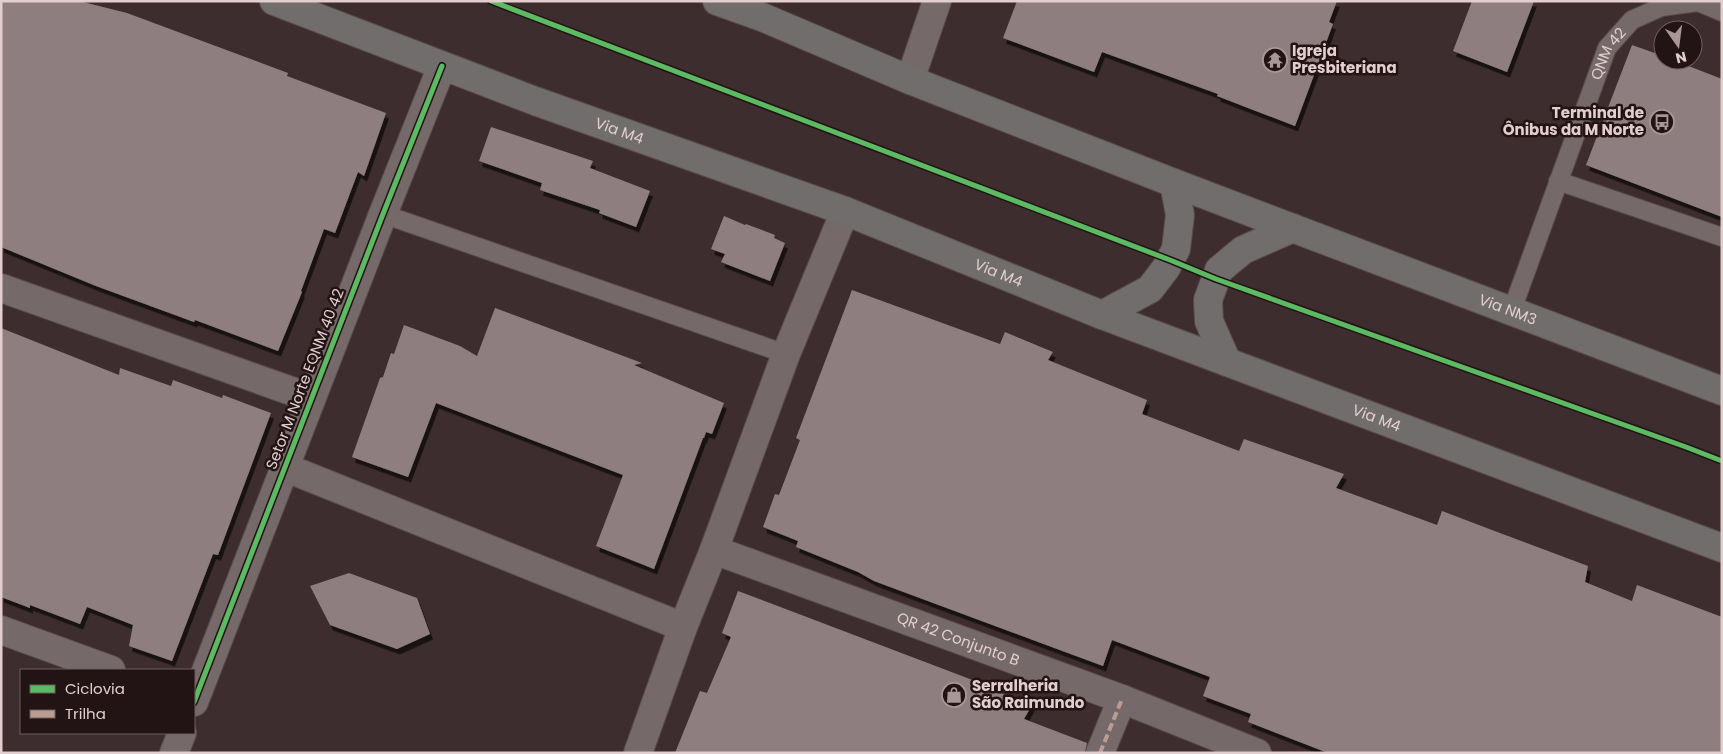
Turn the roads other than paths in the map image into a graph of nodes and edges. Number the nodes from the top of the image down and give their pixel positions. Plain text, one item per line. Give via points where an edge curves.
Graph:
1 (274, 1) edge
2 (717, 1) edge
3 (937, 1) edge
4 (1722, 12) edge
5 (442, 66) junction
6 (910, 80) junction
7 (1558, 181) junction
8 (1174, 183) junction
9 (845, 211) junction
10 (383, 214) junction
11 (1293, 228) junction
12 (1722, 237) edge
13 (1, 288) edge
14 (1512, 310) junction
15 (1102, 316) junction
16 (786, 354) junction
17 (1227, 362) junction
18 (1722, 391) edge
19 (311, 398) junction
20 (284, 467) junction
21 (1722, 548) edge
22 (714, 550) junction
23 (683, 627) junction
24 (1, 630) edge
25 (108, 669) edge
26 (195, 698) edge
27 (1122, 699) junction
28 (182, 734) edge
29 (174, 753) edge
30 (638, 753) edge
31 (1100, 753) edge
32 (1257, 753) edge

1 - 5 main road, Via M4
2 - 6 main road
3 - 6 street
4 - 7 lane, QNM 42 via 1698,2 1661,7 1632,20 1607,48
5 - 9 main road, Via M4
5 - 10 street, Setor M Norte EQNM 40 42
6 - 8 main road
7 - 12 lane
7 - 14 lane, QNM 42
8 - 11 main road
8 - 15 main road via 1180,215 1176,249 1166,268 1150,289
9 - 15 main road, Via M4
9 - 16 street
10 - 16 lane
10 - 19 street, Setor M Norte EQNM 40 42
11 - 14 main road, Via NM3
11 - 17 main road via 1243,250 1219,270 1208,300 1209,321
13 - 19 street
14 - 18 main road, Via NM3
15 - 17 main road, Via M4
16 - 22 street
17 - 21 main road, Via M4
19 - 20 street, Setor M Norte EQNM 40 42
20 - 23 street
20 - 26 street, Setor M Norte EQNM 40 42
22 - 23 street
22 - 27 street, QR 42 Conjunto B
23 - 30 street
24 - 25 street
27 - 31 street
27 - 32 street, QR 42 Conjunto B
28 - 29 street

